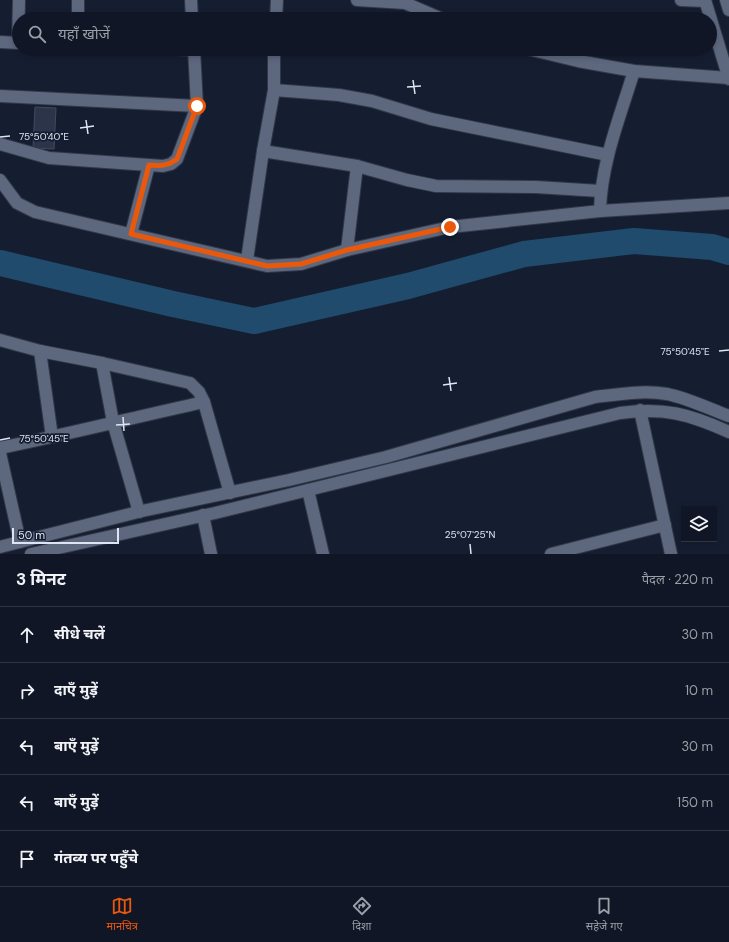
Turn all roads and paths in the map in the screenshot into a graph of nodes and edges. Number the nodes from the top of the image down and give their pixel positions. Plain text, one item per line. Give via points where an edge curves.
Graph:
1 (19, 0) edge
2 (78, 0) edge
3 (191, 0) edge
4 (277, 0) edge
5 (357, 0) edge
6 (681, 0) edge
7 (705, 0) edge
8 (726, 0) edge
9 (729, 10) edge
10 (19, 12) edge
11 (78, 12) edge
12 (192, 12) edge
13 (276, 12) edge
14 (426, 12) edge
15 (709, 12) edge
16 (717, 39) edge
17 (0, 42) edge
18 (12, 43) edge
19 (194, 56) edge
20 (274, 56) edge
21 (557, 56) edge
22 (634, 71) junction
23 (729, 78) edge
24 (274, 90) junction
25 (0, 96) edge
26 (197, 106) junction
27 (0, 144) edge
28 (262, 151) junction
29 (608, 155) junction
30 (149, 165) junction
31 (357, 166) junction
32 (0, 180) edge
33 (600, 191) junction
34 (729, 203) edge
35 (600, 211) junction
36 (131, 234) junction
37 (347, 250) junction
38 (246, 260) junction
39 (0, 340) edge
40 (40, 351) junction
41 (102, 363) junction
42 (204, 402) junction
43 (640, 410) junction
44 (729, 416) edge
45 (113, 422) junction
46 (729, 432) edge
47 (52, 437) junction
48 (0, 448) edge
49 (0, 453) edge
50 (308, 490) junction
51 (230, 493) junction
52 (139, 512) junction
53 (203, 515) junction
54 (665, 525) junction
55 (20, 542) junction
56 (0, 547) edge
57 (599, 548) edge
58 (32, 554) edge
59 (211, 554) edge
60 (323, 554) edge
61 (551, 554) edge
62 (671, 554) edge

1 - 10 street
2 - 11 street
3 - 12 street
4 - 13 street
5 - 14 street via 405,3
6 - 7 street
7 - 15 street
8 - 9 street
16 - 23 street
17 - 18 street
19 - 26 street
20 - 24 street
21 - 22 street
22 - 23 street
22 - 29 street
24 - 28 street
24 - 29 street via 339,95 372,101 430,119
25 - 26 street
26 - 30 street via 177,159 163,166
27 - 30 street via 48,158
28 - 31 street
28 - 38 street
29 - 33 street
30 - 36 street
31 - 33 street via 436,186 536,187
31 - 37 street
32 - 36 street via 18,203 35,212
33 - 35 street
34 - 35 street
35 - 37 street via 450,227
36 - 38 street
37 - 38 street via 301,264 267,266
39 - 40 street
40 - 41 street
40 - 47 street
41 - 42 street via 190,383
41 - 45 street
42 - 45 street
42 - 51 street
43 - 46 street via 673,412 703,420
43 - 50 street via 540,432
43 - 54 street
44 - 51 street via 667,394 649,392 595,397 386,457
45 - 47 street
45 - 52 street
47 - 48 street
49 - 55 street
50 - 53 street
50 - 60 street
51 - 52 street
52 - 55 street
53 - 58 street
53 - 59 street
54 - 57 street
54 - 62 street
55 - 56 street
57 - 61 street

